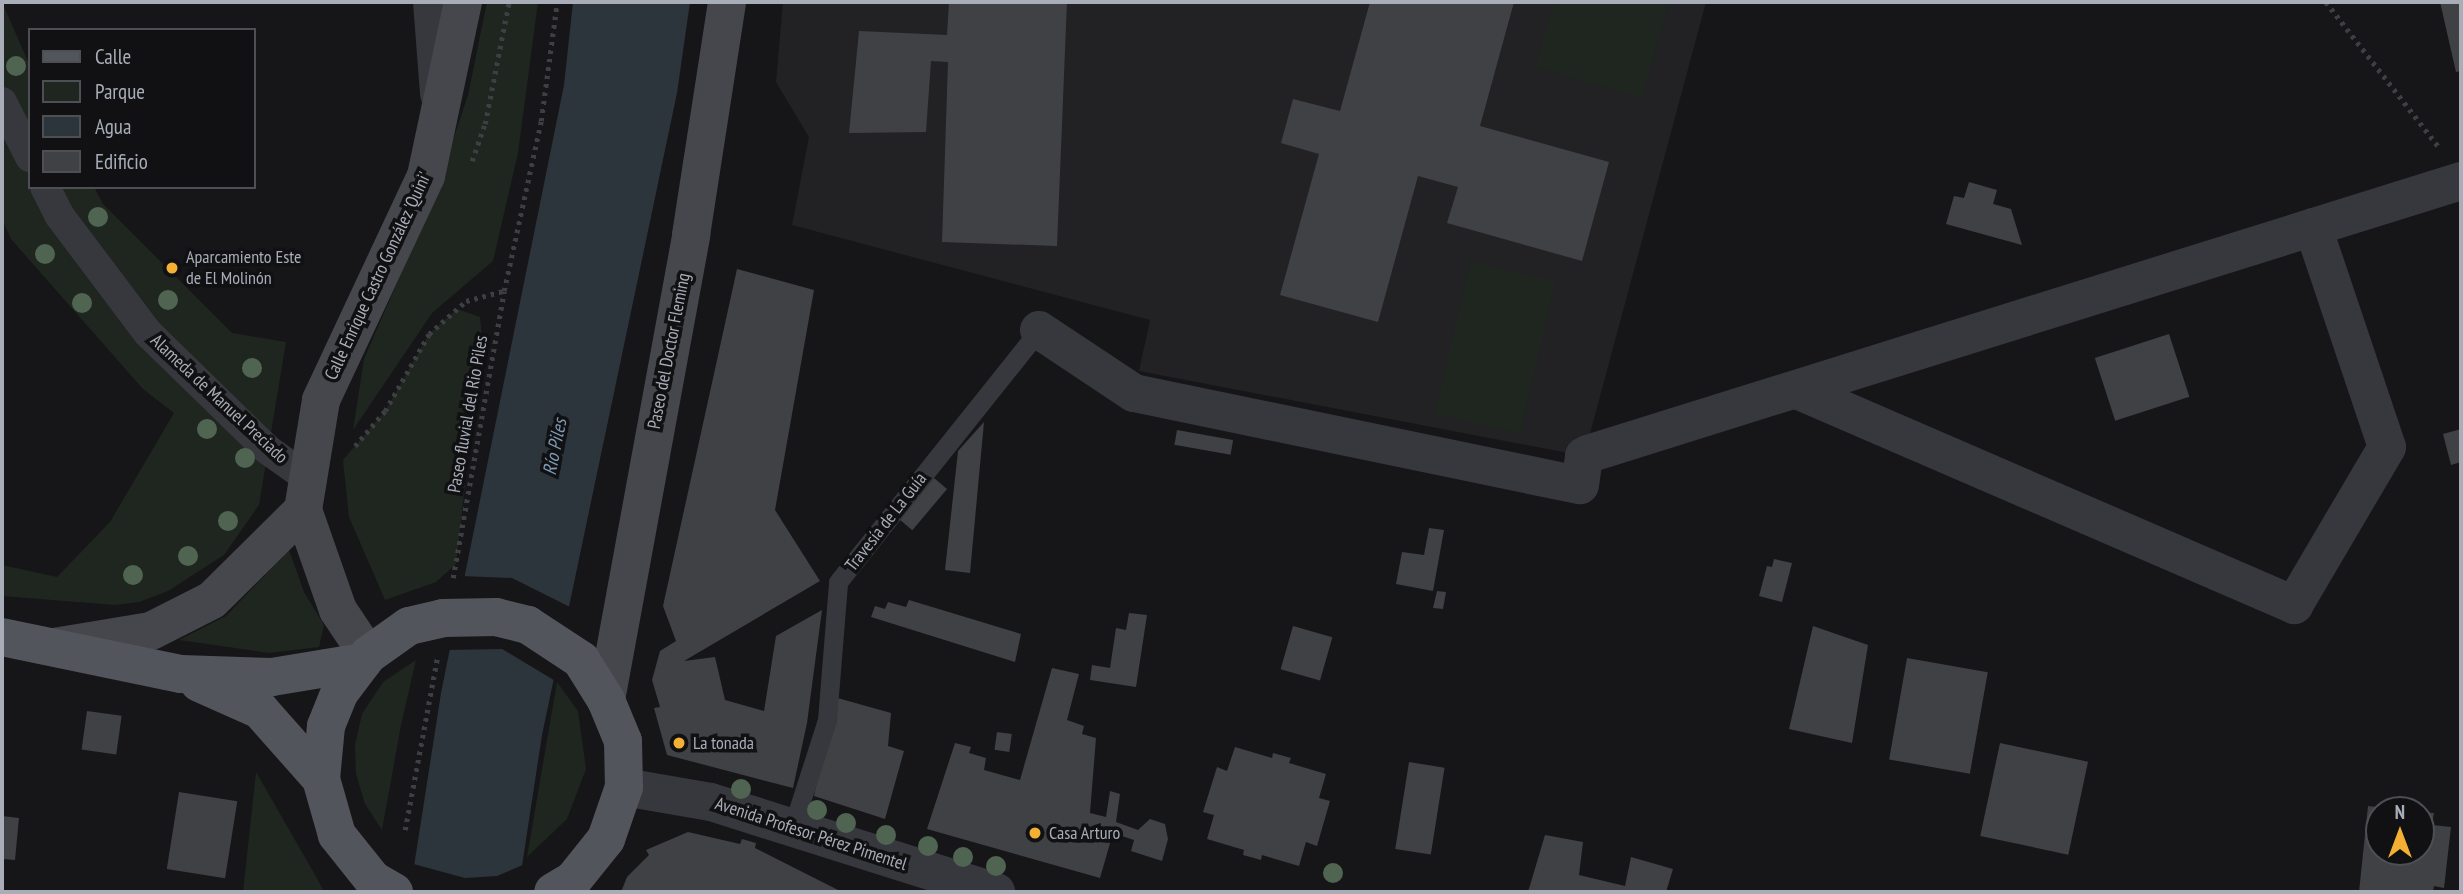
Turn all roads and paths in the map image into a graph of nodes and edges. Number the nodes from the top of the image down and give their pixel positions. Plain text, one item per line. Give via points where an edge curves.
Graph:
1 (432, 2) edge
2 (463, 2) edge
3 (557, 2) edge
4 (727, 2) edge
5 (2326, 2) edge
6 (2, 102) edge
7 (440, 124) junction
8 (28, 153) edge
9 (2455, 170) edge
10 (46, 189) edge
11 (2313, 227) junction
12 (504, 291) junction
13 (1039, 330) joint
14 (1797, 390) junction
15 (306, 495) junction
16 (451, 591) dead end
17 (424, 636) junction
18 (2, 637) edge
19 (53, 647) junction
20 (365, 658) junction
21 (181, 674) junction
22 (606, 700) junction
23 (321, 779) junction
24 (624, 787) junction
25 (792, 829) junction
26 (405, 830) dead end
27 (857, 849) junction
28 (383, 886) edge
29 (565, 888) edge
30 (899, 892) edge
31 (996, 892) edge

1 - 7 street
2 - 7 main road, Calle Enrique Castro González 'Quini'
3 - 12 path, Paseo fluvial del Rio Piles via 541,121
4 - 22 main road, Paseo del Doctor Fleming via 691,235
5 - 9 path
6 - 8 street
7 - 15 main road, Calle Enrique Castro González 'Quini' via 416,200 362,305 321,400
9 - 11 street
10 - 15 street, Alameda de Manuel Preciado via 59,215 148,333 268,450
11 - 14 street
11 - 14 street via 2387,447 2294,605
12 - 15 path via 466,301 429,334 376,421
12 - 16 path, Paseo fluvial del Rio Piles
13 - 14 street via 1134,393 1580,485 1584,456
13 - 25 lane, Travesía de La Guía via 838,582 827,720
15 - 19 main road via 212,600 151,631
15 - 20 main road, Calle Enrique Castro González 'Quini' via 338,610
17 - 20 main road
17 - 22 main road via 443,618 496,617 528,625 581,660
17 - 26 path
18 - 19 main road
19 - 21 main road
20 - 21 main road via 272,677
20 - 23 main road via 340,692 326,726
21 - 23 main road via 260,710
22 - 24 main road via 622,741
23 - 28 main road via 337,835
24 - 25 street, Avenida Profesor Pérez Pimentel via 712,802
24 - 29 main road via 606,839
25 - 27 street, Avenida Profesor Pérez Pimentel
27 - 30 street
27 - 31 street, Avenida Profesor Pérez Pimentel

